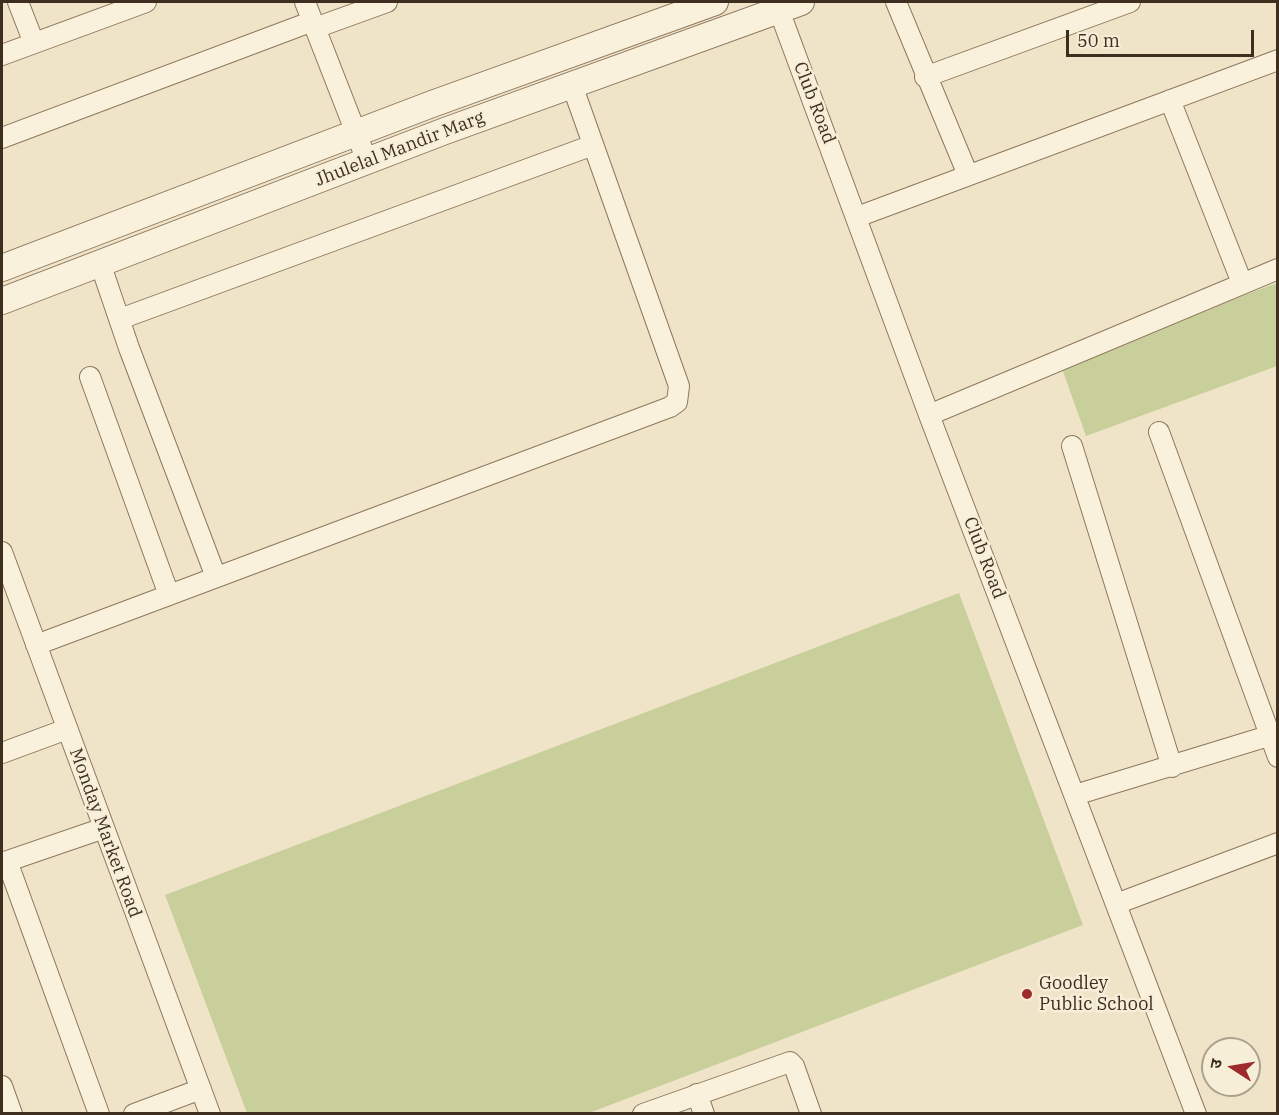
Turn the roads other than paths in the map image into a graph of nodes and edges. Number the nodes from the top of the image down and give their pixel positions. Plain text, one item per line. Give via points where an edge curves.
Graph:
1 (18, 2) edge
2 (305, 2) edge
3 (387, 2) edge
4 (715, 2) edge
5 (896, 2) edge
6 (1130, 2) edge
7 (133, 4) edge
8 (785, 4) edge
9 (314, 25) junction
10 (34, 43) junction
11 (2, 55) edge
12 (1278, 60) edge
13 (925, 77) junction
14 (572, 85) junction
15 (1170, 100) junction
16 (355, 133) junction
17 (2, 138) edge
18 (593, 145) junction
19 (367, 161) junction
20 (968, 175) junction
21 (857, 217) junction
22 (100, 263) junction
23 (2, 268) edge
24 (1278, 269) edge
25 (1242, 283) junction
26 (2, 301) edge
27 (120, 319) junction
28 (90, 377) dead end
29 (929, 415) junction
30 (1159, 432) dead end
31 (1072, 446) dead end
32 (2, 552) edge
33 (216, 577) junction
34 (169, 595) junction
35 (36, 645) junction
36 (67, 729) junction
37 (1274, 734) edge
38 (2, 753) edge
39 (1278, 757) edge
40 (1172, 767) junction
41 (1075, 795) junction
42 (104, 828) junction
43 (1278, 843) edge
44 (4, 862) edge
45 (1116, 904) junction
46 (2, 1086) edge
47 (201, 1089) junction
48 (697, 1094) junction
49 (12, 1113) edge
50 (99, 1113) edge
51 (134, 1113) edge
52 (210, 1113) edge
53 (643, 1113) edge
54 (704, 1113) edge
55 (811, 1113) edge
56 (1196, 1113) edge

1 - 10 street
2 - 9 street
3 - 9 street
4 - 16 street, Jhulelal Mandir Marg
5 - 13 street
6 - 13 street
7 - 10 street
8 - 14 street, Jhulelal Mandir Marg
8 - 21 street, Club Road
9 - 16 street
9 - 17 street
10 - 11 street
12 - 15 street
13 - 20 street
14 - 18 street
14 - 19 street, Jhulelal Mandir Marg
15 - 20 street
15 - 25 street
16 - 19 street
16 - 23 street, Jhulelal Mandir Marg
18 - 27 street
18 - 33 street via 679,386 677,402
19 - 22 street, Jhulelal Mandir Marg
20 - 21 street
21 - 29 street, Club Road
22 - 26 street, Jhulelal Mandir Marg
22 - 27 street
24 - 25 street
25 - 29 street
27 - 33 street
28 - 34 street
29 - 41 street, Club Road
30 - 37 street
31 - 40 street
32 - 35 street, Monday Market Road
33 - 34 street
34 - 35 street
35 - 36 street, Monday Market Road
36 - 38 street
36 - 42 street, Monday Market Road
37 - 39 street
37 - 40 street
40 - 41 street
41 - 45 street, Club Road
42 - 44 street
42 - 47 street, Monday Market Road
43 - 45 street
44 - 50 street
45 - 56 street, Club Road
46 - 49 street
47 - 51 street
47 - 52 street, Monday Market Road
48 - 53 street
48 - 54 street
48 - 55 street via 790,1062

